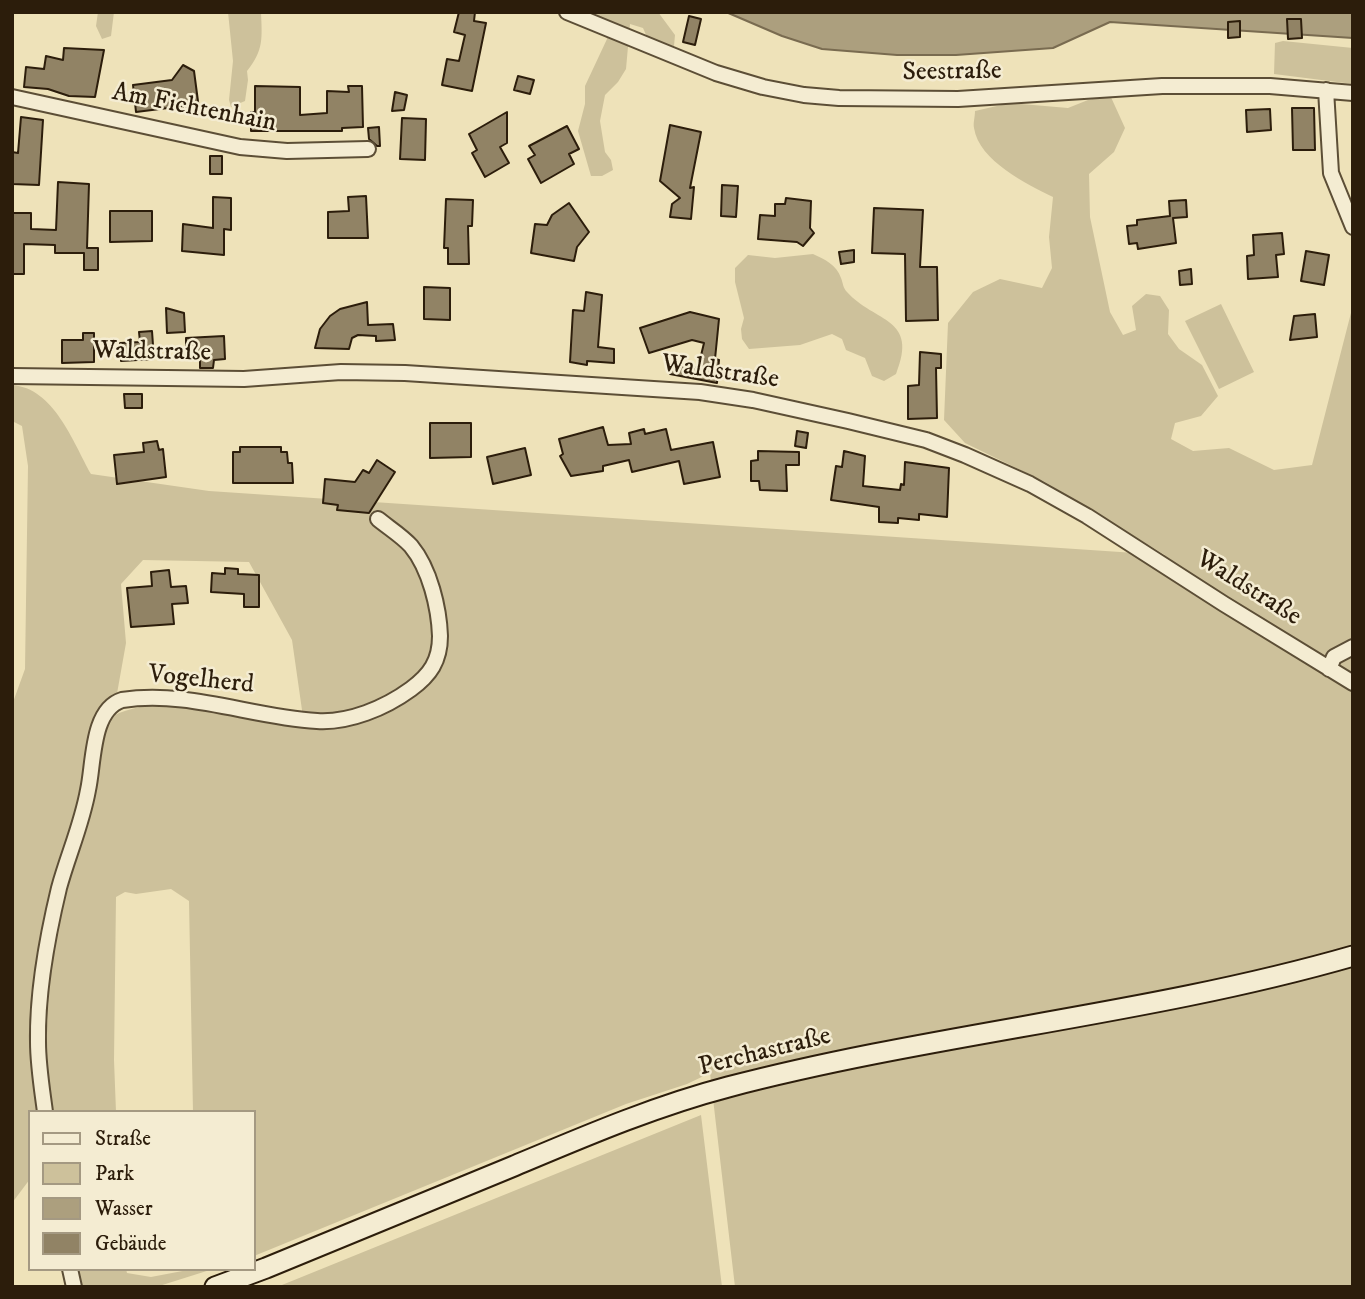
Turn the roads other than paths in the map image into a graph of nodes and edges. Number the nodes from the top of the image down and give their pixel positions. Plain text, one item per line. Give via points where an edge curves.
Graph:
1 (567, 12) edge
2 (1326, 90) junction
3 (1353, 93) edge
4 (12, 97) edge
5 (368, 149) dead end
6 (1353, 227) edge
7 (12, 376) edge
8 (378, 519) dead end
9 (1353, 647) edge
10 (1329, 669) junction
11 (1353, 683) edge
12 (1353, 956) edge
13 (45, 1110) edge
14 (215, 1287) edge

1 - 2 street, Seestraße via 716,73 804,95 958,99 1162,86
2 - 3 street, Seestraße
2 - 6 street via 1331,173
4 - 5 street, Am Fichtenhain via 240,147
7 - 10 street, Waldstraße via 244,379 405,373 653,388 753,400 926,440 1030,484
8 - 13 street, Vogelherd via 411,546 420,561 440,633 432,669 401,696 366,713 319,721 174,699 122,700 105,712 47,945 37,1042
9 - 10 street via 1334,657
10 - 11 street, Waldstraße
12 - 14 main road, Perchastraße via 1191,996 906,1047 726,1088 573,1141

